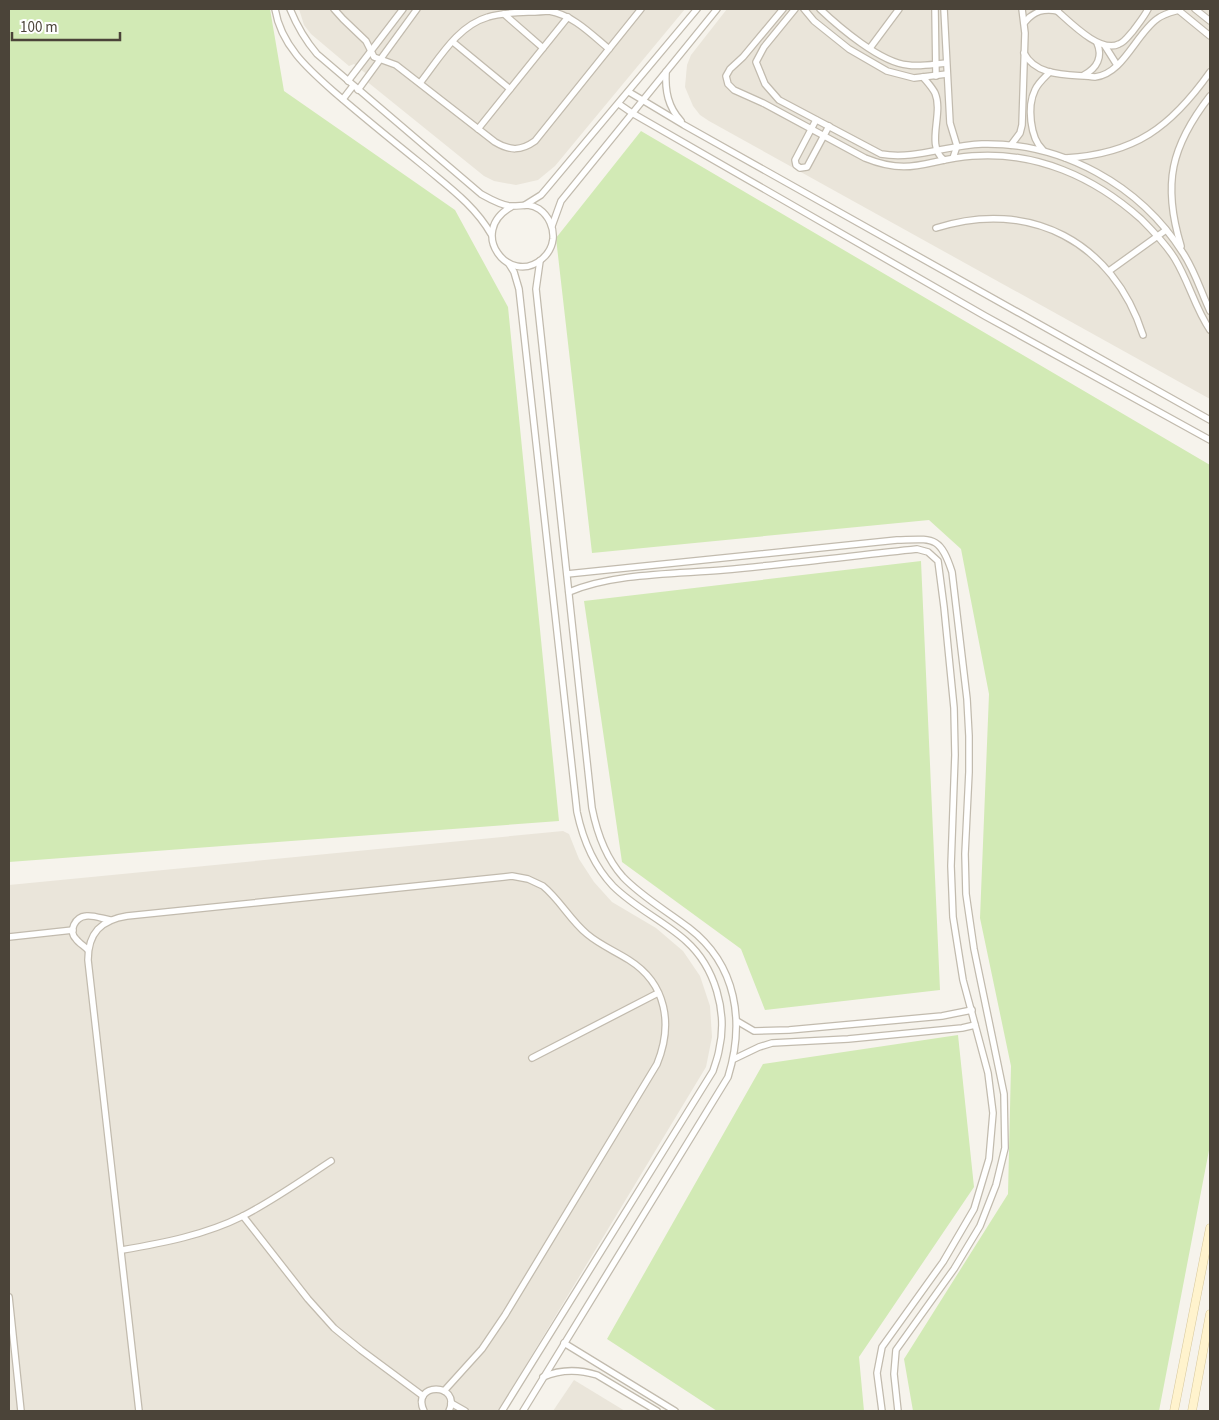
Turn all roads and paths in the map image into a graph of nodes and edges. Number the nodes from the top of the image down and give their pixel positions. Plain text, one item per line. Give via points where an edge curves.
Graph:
1 (275, 9) edge
2 (290, 9) edge
3 (334, 9) edge
4 (403, 9) edge
5 (417, 9) edge
6 (641, 9) edge
7 (698, 9) edge
8 (717, 9) edge
9 (783, 9) edge
10 (795, 9) edge
11 (804, 9) edge
12 (820, 9) edge
13 (899, 9) edge
14 (934, 9) edge
15 (944, 9) edge
16 (1022, 9) edge
17 (1148, 9) edge
18 (1178, 9) edge
19 (1195, 9) edge
20 (1057, 10) edge
21 (504, 14) junction
22 (568, 17) junction
23 (1210, 21) edge
24 (1024, 22) junction
25 (1210, 36) edge
26 (453, 42) junction
27 (1096, 43) junction
28 (1104, 46) junction
29 (543, 48) junction
30 (870, 48) junction
31 (609, 49) junction
32 (370, 51) junction
33 (1024, 53) junction
34 (743, 58) junction
35 (381, 59) junction
36 (946, 63) junction
37 (936, 64) junction
38 (1117, 65) junction
39 (756, 66) junction
40 (666, 72) junction
41 (1050, 72) junction
42 (1210, 72) edge
43 (947, 74) junction
44 (1084, 75) junction
45 (936, 76) junction
46 (923, 77) junction
47 (420, 83) junction
48 (353, 85) junction
49 (510, 89) junction
50 (629, 92) junction
51 (1210, 96) edge
52 (342, 99) junction
53 (642, 100) junction
54 (619, 104) junction
55 (632, 113) junction
56 (816, 120) junction
57 (684, 125) junction
58 (829, 126) junction
59 (811, 128) junction
60 (478, 129) junction
61 (824, 136) junction
62 (1010, 145) junction
63 (956, 146) junction
64 (936, 150) junction
65 (1045, 151) junction
66 (954, 158) junction
67 (1065, 158) junction
68 (944, 160) junction
69 (526, 205) junction
70 (511, 206) junction
71 (552, 226) junction
72 (936, 228) dead end
73 (1166, 230) junction
74 (491, 234) junction
75 (1157, 236) junction
76 (1183, 252) junction
77 (540, 261) junction
78 (510, 264) junction
79 (1109, 271) junction
80 (1210, 311) edge
81 (1210, 330) edge
82 (1143, 335) dead end
83 (1210, 420) edge
84 (1210, 440) edge
85 (567, 574) junction
86 (569, 592) junction
87 (110, 920) junction
88 (73, 930) junction
89 (9, 936) edge
90 (88, 950) junction
91 (658, 993) junction
92 (972, 1010) junction
93 (737, 1021) junction
94 (974, 1025) junction
95 (532, 1058) dead end
96 (734, 1059) junction
97 (331, 1161) dead end
98 (243, 1216) junction
99 (1210, 1228) edge
100 (122, 1250) junction
101 (9, 1297) edge
102 (1210, 1314) edge
103 (564, 1343) junction
104 (543, 1377) junction
105 (444, 1391) junction
106 (423, 1396) junction
107 (451, 1403) junction
108 (21, 1411) edge
109 (138, 1411) edge
110 (424, 1411) edge
111 (449, 1411) edge
112 (465, 1411) edge
113 (502, 1411) edge
114 (523, 1411) edge
115 (657, 1411) edge
116 (675, 1411) edge
117 (882, 1411) edge
118 (898, 1411) edge
119 (1174, 1411) edge
120 (1192, 1411) edge

1 - 52 street via 294,53
2 - 48 street via 296,24 317,54
3 - 32 street via 366,41
4 - 32 street
5 - 35 street
6 - 31 street
7 - 50 street
8 - 40 street
9 - 34 street
10 - 39 street via 757,57
11 - 46 street via 814,21 863,58 898,74
12 - 30 street
13 - 30 street
14 - 15 street
14 - 37 street
15 - 36 street
16 - 24 street
17 - 28 street via 1125,40 1115,46
18 - 25 street
18 - 38 street via 1156,19
19 - 23 street
20 - 24 street via 1036,12
20 - 27 street
21 - 22 street via 549,11
21 - 26 street via 475,22 462,30
21 - 29 street
22 - 29 street
22 - 31 street
24 - 33 street
26 - 47 street
26 - 49 street
27 - 28 street
27 - 44 street via 1099,59 1094,69
28 - 38 street
29 - 49 street
30 - 37 street via 902,64
31 - 60 street via 535,141 526,147 504,148
32 - 35 street
32 - 48 street
33 - 41 street via 1034,66
33 - 62 street via 1022,125
34 - 39 street
34 - 59 street via 728,72 731,88
35 - 47 street via 393,62
35 - 48 street
36 - 37 street
36 - 43 street
37 - 45 street
38 - 44 street via 1102,76
39 - 56 street via 764,84 774,95
40 - 53 street
40 - 57 street via 668,100
41 - 44 street
41 - 65 street via 1035,88 1032,102 1033,136
42 - 67 street via 1184,105 1152,134 1110,152
43 - 45 street
43 - 63 street via 950,123
45 - 46 street
46 - 64 street via 936,98
47 - 60 street
48 - 52 street
48 - 70 street via 482,194
49 - 60 street
50 - 53 street
50 - 54 street
51 - 76 street via 1184,134 1172,169 1172,206
52 - 74 street via 474,208
53 - 55 street
53 - 57 street
54 - 55 street
54 - 69 street via 547,188
55 - 71 street via 561,201
55 - 84 street via 985,316
56 - 58 street
56 - 59 street
57 - 83 street
58 - 61 street
58 - 64 street via 881,154 909,156
59 - 61 street
59 - 61 street via 795,160 800,168 807,167
61 - 68 street via 880,164 910,168
62 - 63 street
62 - 65 street
63 - 64 street
63 - 66 street
64 - 68 street
65 - 67 street
66 - 68 street
66 - 75 street via 1006,156 1057,167 1104,190
67 - 73 street via 1123,189
69 - 70 street
69 - 71 street via 539,209
70 - 74 street via 497,218
71 - 77 street via 553,242
72 - 79 street via 982,218 1029,223 1073,241
73 - 75 street
73 - 76 street
74 - 78 street via 496,252
75 - 79 street
75 - 81 street via 1182,270
76 - 80 street
77 - 78 street via 525,266
77 - 85 street via 536,289
78 - 113 street via 519,289 581,832 589,852 614,886 686,941 700,956 720,1000 722,1024 720,1048 712,1071
79 - 82 street via 1130,301
85 - 86 street
85 - 118 street via 897,540 927,539 938,544 946,554 952,572 967,699 966,894 974,950 1004,1094 1005,1148 996,1185 980,1226 954,1269 896,1350 894,1374
86 - 92 street via 594,583 642,576 916,549 933,556 938,562 954,708 953,918 963,980
86 - 93 street via 592,808 602,844 622,876 692,930 712,950 734,996
87 - 88 street via 83,916 76,921
87 - 90 street via 95,932
87 - 91 street via 520,877 550,891 573,921 587,934 638,966
88 - 89 street
88 - 90 street via 75,939
90 - 100 street
91 - 95 street
91 - 105 street via 666,1026 663,1050 657,1064 494,1332
92 - 93 street via 942,1016 780,1030 754,1031
92 - 94 street
93 - 96 street
94 - 96 street via 848,1039 772,1043
94 - 117 street via 988,1073 993,1112 989,1159 974,1209 943,1262 882,1347 877,1373
96 - 103 street via 728,1077
97 - 98 street
98 - 100 street via 191,1236
98 - 106 street via 334,1328
99 - 119 street
100 - 109 street
101 - 108 street
102 - 120 street
103 - 104 street
103 - 116 street
104 - 114 street
104 - 115 street via 569,1370 597,1374
105 - 106 street via 434,1388
105 - 107 street
106 - 110 street via 421,1404
107 - 111 street
107 - 112 street

